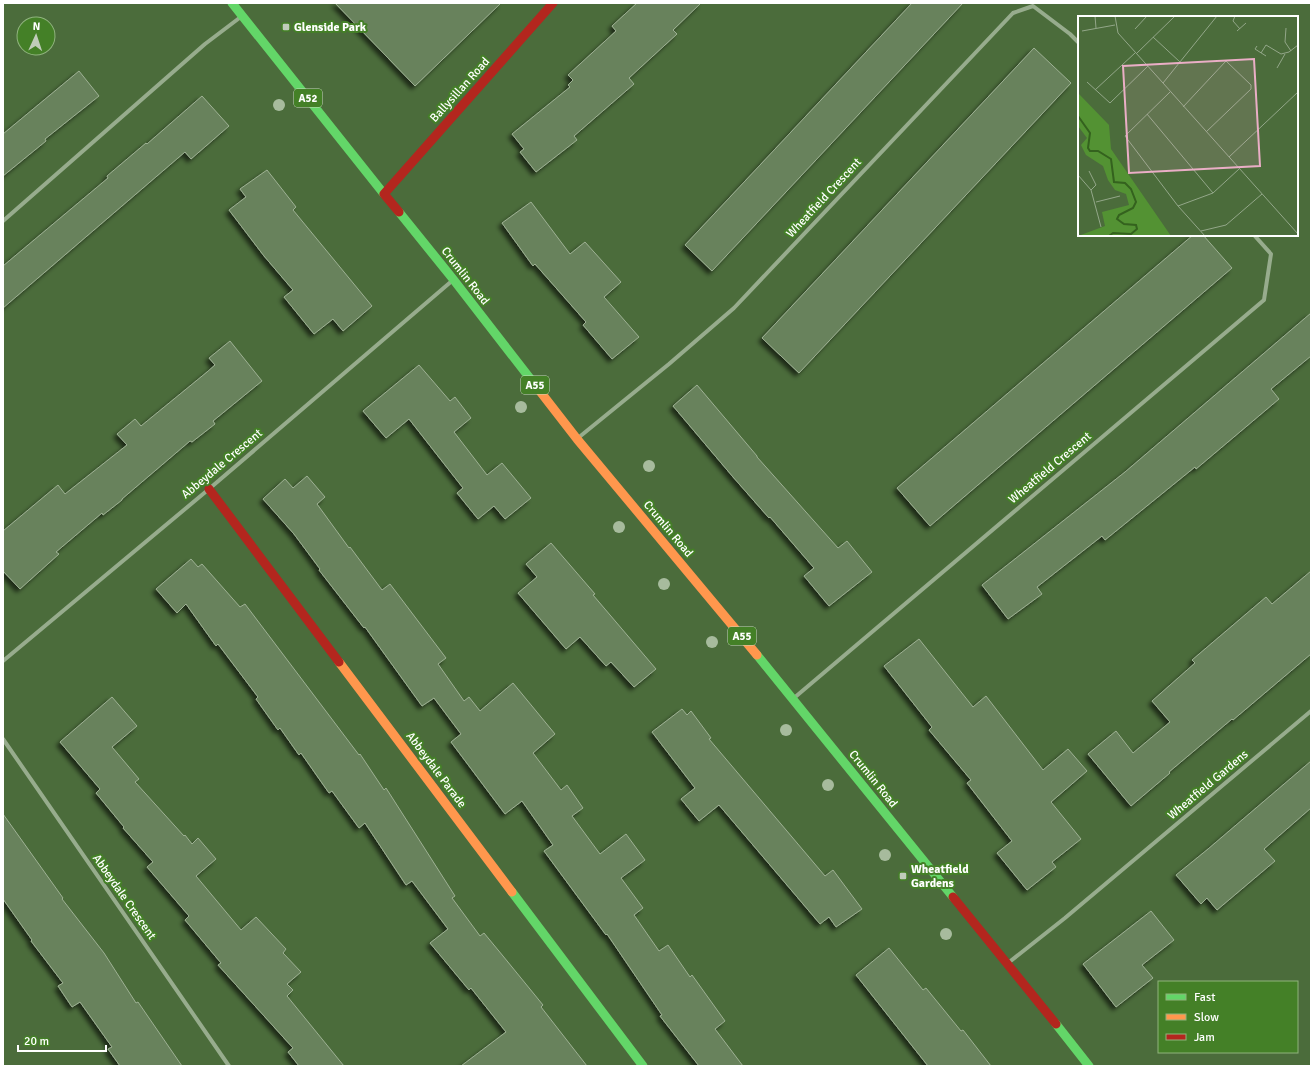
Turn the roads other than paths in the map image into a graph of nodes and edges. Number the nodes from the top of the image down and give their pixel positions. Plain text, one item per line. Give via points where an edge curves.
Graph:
1 (232, 3) edge
2 (554, 3) edge
3 (243, 16) junction
4 (1078, 42) edge
5 (384, 194) junction
6 (3, 221) edge
7 (1255, 236) edge
8 (453, 280) junction
9 (577, 439) junction
10 (209, 489) junction
11 (3, 661) edge
12 (793, 699) junction
13 (1311, 711) edge
14 (3, 739) edge
15 (1006, 964) junction
16 (229, 1066) edge
17 (644, 1066) edge
18 (1089, 1066) edge

1 - 3 main road, Crumlin Road / A52
2 - 5 main road, Ballysillan Road
3 - 5 main road, Crumlin Road / A52
3 - 6 street via 205,44
4 - 9 street, Wheatfield Crescent via 1033,6 1013,13 734,308
5 - 8 main road, Crumlin Road / A55
7 - 12 street, Wheatfield Crescent via 1271,254 1264,300
8 - 9 main road, Crumlin Road / A55
8 - 10 street, Abbeydale Crescent
9 - 12 main road, Crumlin Road / A55
10 - 11 street, Abbeydale Crescent
10 - 17 main road, Abbeydale Parade
12 - 15 main road, Crumlin Road / A55
13 - 15 street, Wheatfield Gardens via 1066,918
14 - 16 street, Abbeydale Crescent
15 - 18 main road, Crumlin Road / A55

